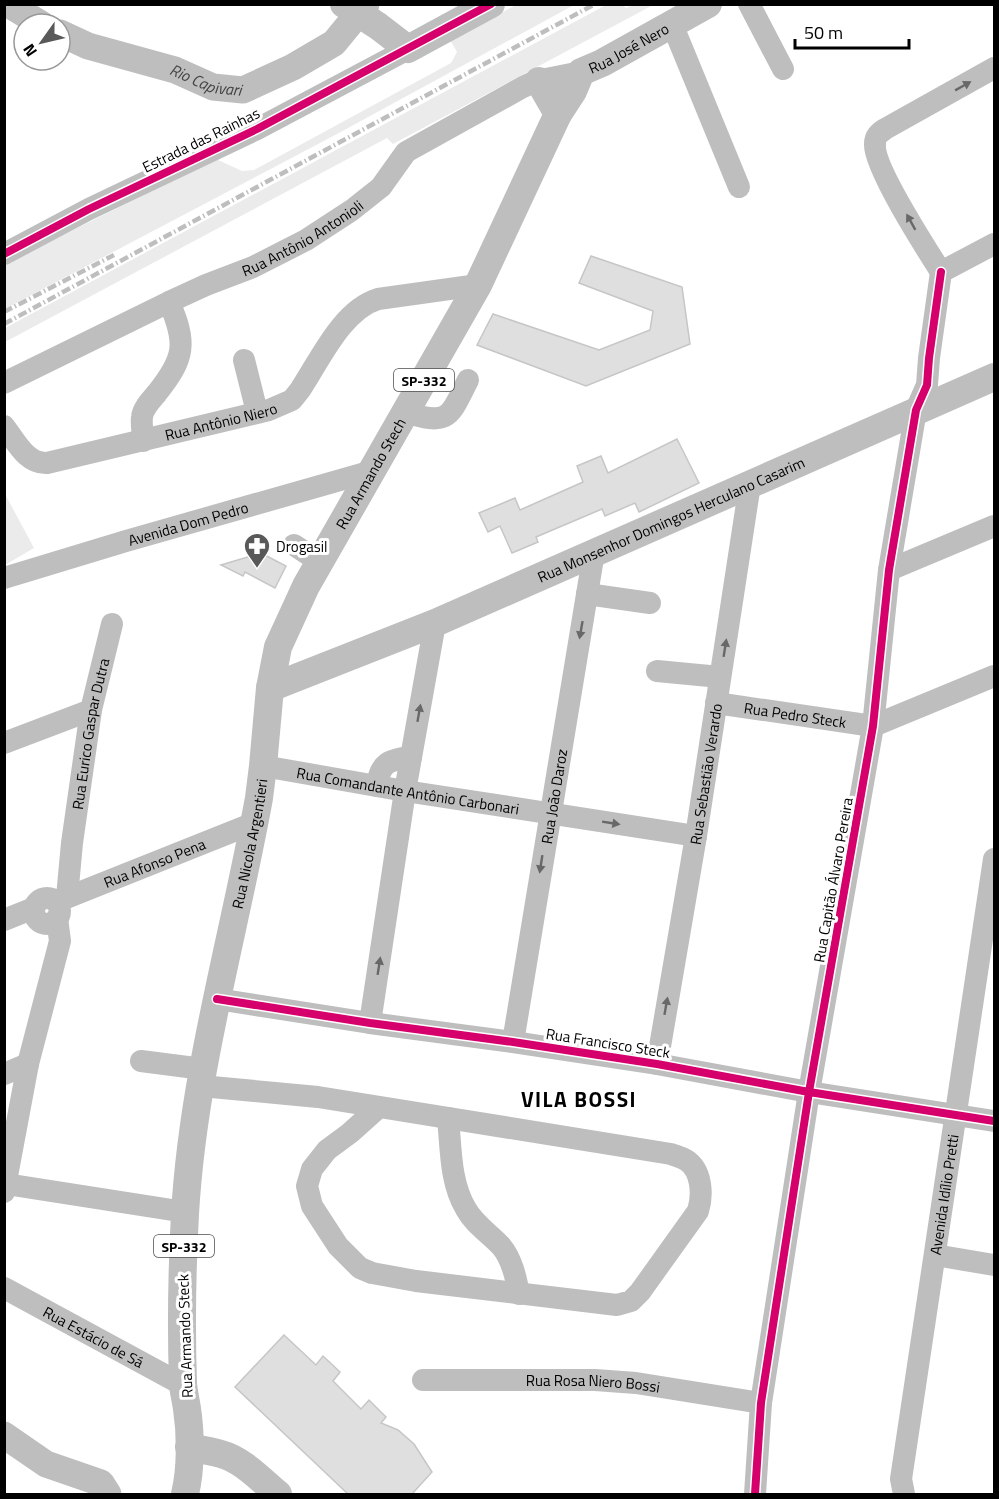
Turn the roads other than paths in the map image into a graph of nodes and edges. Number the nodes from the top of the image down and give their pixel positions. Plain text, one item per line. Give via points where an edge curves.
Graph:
1 (344, 4) edge
2 (491, 4) edge
3 (708, 4) edge
4 (749, 4) edge
5 (672, 24) junction
6 (408, 49) junction
7 (994, 68) edge
8 (783, 69) dead end
9 (581, 72) junction
10 (539, 81) junction
11 (558, 114) junction
12 (739, 187) dead end
13 (994, 244) edge
14 (4, 254) edge
15 (941, 272) junction
16 (478, 285) junction
17 (169, 302) junction
18 (244, 360) dead end
19 (994, 377) edge
20 (468, 381) dead end
21 (4, 383) edge
22 (916, 410) junction
23 (257, 412) junction
24 (405, 412) junction
25 (4, 426) edge
26 (143, 441) junction
27 (372, 471) junction
28 (750, 484) junction
29 (994, 526) edge
30 (294, 545) dead end
31 (594, 552) junction
32 (320, 562) junction
33 (890, 570) junction
34 (4, 579) edge
35 (587, 594) junction
36 (650, 603) dead end
37 (435, 623) junction
38 (112, 624) dead end
39 (278, 647) junction
40 (345, 658) junction
41 (657, 671) dead end
42 (994, 676) edge
43 (720, 677) junction
44 (270, 688) junction
45 (716, 703) junction
46 (92, 710) junction
47 (873, 726) junction
48 (4, 743) edge
49 (411, 757) junction
50 (263, 766) junction
51 (377, 786) junction
52 (405, 791) junction
53 (549, 814) junction
54 (254, 823) junction
55 (696, 836) junction
56 (72, 843) junction
57 (994, 860) edge
58 (96, 886) junction
59 (51, 910) junction
60 (4, 920) edge
61 (217, 999) junction
62 (370, 1023) junction
63 (513, 1042) junction
64 (141, 1061) dead end
65 (28, 1064) junction
66 (657, 1064) junction
67 (4, 1074) edge
68 (202, 1077) junction
69 (809, 1092) junction
70 (379, 1107) junction
71 (955, 1113) junction
72 (448, 1118) junction
73 (994, 1121) edge
74 (5, 1188) edge
75 (185, 1212) junction
76 (935, 1255) junction
77 (994, 1265) edge
78 (4, 1288) edge
79 (519, 1294) junction
80 (423, 1380) dead end
81 (183, 1385) junction
82 (762, 1403) junction
83 (189, 1447) junction
84 (256, 1476) junction
85 (187, 1486) edge
86 (278, 1494) edge
87 (755, 1494) edge
88 (904, 1494) edge

1 - 6 main road
2 - 6 main road
3 - 5 main road, Rua José Nero
4 - 8 street
5 - 9 main road, Rua José Nero
5 - 12 street
6 - 14 street, Estrada das Rainhas via 257,129
15 -> 7 street via 885,175 875,141 885,129
9 - 10 street, Rua Antônio Antonioli
9 - 11 main road, Rua Armando Stech / SP-332
10 - 11 main road
10 - 17 street, Rua Antônio Antonioli via 417,144 369,197 306,240
11 - 16 main road, Rua Armando Stech / SP-332
13 - 15 street
15 - 22 street, Rua Capitão Álvaro Pereira via 927,385
16 - 23 street, Rua Antônio Niero via 367,303 350,316 292,400
16 - 24 main road, Rua Armando Stech / SP-332
17 - 21 street, Rua Antônio Antonioli
17 - 26 street via 179,324 180,352 170,377 145,407
18 - 23 street
19 - 22 main road, Rua Monsenhor Domingos Herculano Casarim
20 - 24 street via 452,413 429,419
22 - 28 main road, Rua Monsenhor Domingos Herculano Casarim
22 - 33 street, Rua Capitão Álvaro Pereira
23 - 26 street, Rua Antônio Niero
24 - 27 main road, Rua Armando Stech / SP-332
25 - 26 street, Rua Antônio Niero via 27,456 41,463
27 - 32 main road, Rua Armando Stech / SP-332
27 - 34 street, Avenida Dom Pedro
28 - 31 main road, Rua Monsenhor Domingos Herculano Casarim
43 -> 28 street, Rua Sebastião Verardo
29 - 33 street
30 - 32 street
31 - 35 street, Rua João Daroz
31 - 37 main road, Rua Monsenhor Domingos Herculano Casarim
32 - 39 main road, Rua Armando Stech / SP-332
33 - 47 street, Rua Capitão Álvaro Pereira
35 - 36 street
35 -> 53 street, Rua João Daroz
37 - 40 main road, Rua Monsenhor Domingos Herculano Casarim
49 -> 37 street
38 - 46 street, Rua Eurico Gaspar Dutra
39 - 40 main road, Rua Monsenhor Domingos Herculano Casarim
39 - 44 main road, Rua Armando Stech / SP-332
40 - 44 main road, Rua Monsenhor Domingos Herculano Casarim
41 - 43 street
42 - 47 street
43 - 45 street, Rua Sebastião Verardo
44 - 50 main road, Rua Nicola Argentieri / SP-332
45 - 47 street, Rua Pedro Steck
45 - 55 street, Rua Sebastião Verardo
46 - 48 street
46 - 56 street, Rua Eurico Gaspar Dutra
47 - 69 street, Rua Capitão Álvaro Pereira
49 - 51 street via 383,766
49 - 52 street
50 - 51 street, Rua Comandante Antônio Carbonari
50 - 54 main road, Rua Nicola Argentieri / SP-332
51 - 52 street, Rua Comandante Antônio Carbonari
52 - 53 street, Rua Comandante Antônio Carbonari
62 -> 52 street
53 -> 55 street, Rua Comandante Antônio Carbonari
53 -> 63 street, Rua João Daroz
54 - 58 street, Rua Afonso Pena
54 - 61 main road, Rua Nicola Argentieri / SP-332
66 -> 55 street, Rua Sebastião Verardo
56 - 58 street
56 - 59 street, Rua Eurico Gaspar Dutra
57 - 71 street, Avenida Idílio Pretti
58 - 59 street, Rua Afonso Pena
59 - 60 street, Rua Afonso Pena
59 - 65 street, Rua Eurico Gaspar Dutra via 60,941
61 - 62 street, Rua Francisco Steck
61 - 68 main road, Rua Armando Steck / SP-332
62 - 63 street, Rua Francisco Steck
63 - 66 street, Rua Francisco Steck
64 - 68 street
65 - 67 street
65 - 74 street, Rua Eurico Gaspar Dutra
66 - 69 street, Rua Francisco Steck
68 - 70 street
68 - 75 main road, Rua Armando Steck / SP-332
69 - 71 street, Rua Francisco Steck
69 - 82 street, Rua Capitão Álvaro Pereira
70 - 72 street
70 - 79 street via 327,1150 312,1169 307,1186 312,1206 338,1246 360,1268 372,1273
71 - 73 street, Rua Francisco Steck
71 - 76 street, Avenida Idílio Pretti
72 - 79 street via 454,1177 465,1209 503,1248
72 - 79 street via 671,1154 687,1161 695,1170 701,1187 698,1211 631,1301 617,1305
74 - 75 street
75 - 81 main road, Rua Armando Steck / SP-332
76 - 77 street
76 - 88 street, Avenida Idílio Pretti via 901,1479
78 - 81 street, Rua Estácio de Sá
80 - 82 street, Rua Rosa Niero Bossi via 595,1380
81 - 83 main road, Rua Armando Steck / SP-332
82 - 87 street, Rua Capitão Álvaro Pereira
83 - 84 main road via 228,1456
83 - 85 main road, Rua Armando Steck / SP-332
84 - 85 main road via 235,1468
84 - 86 main road

